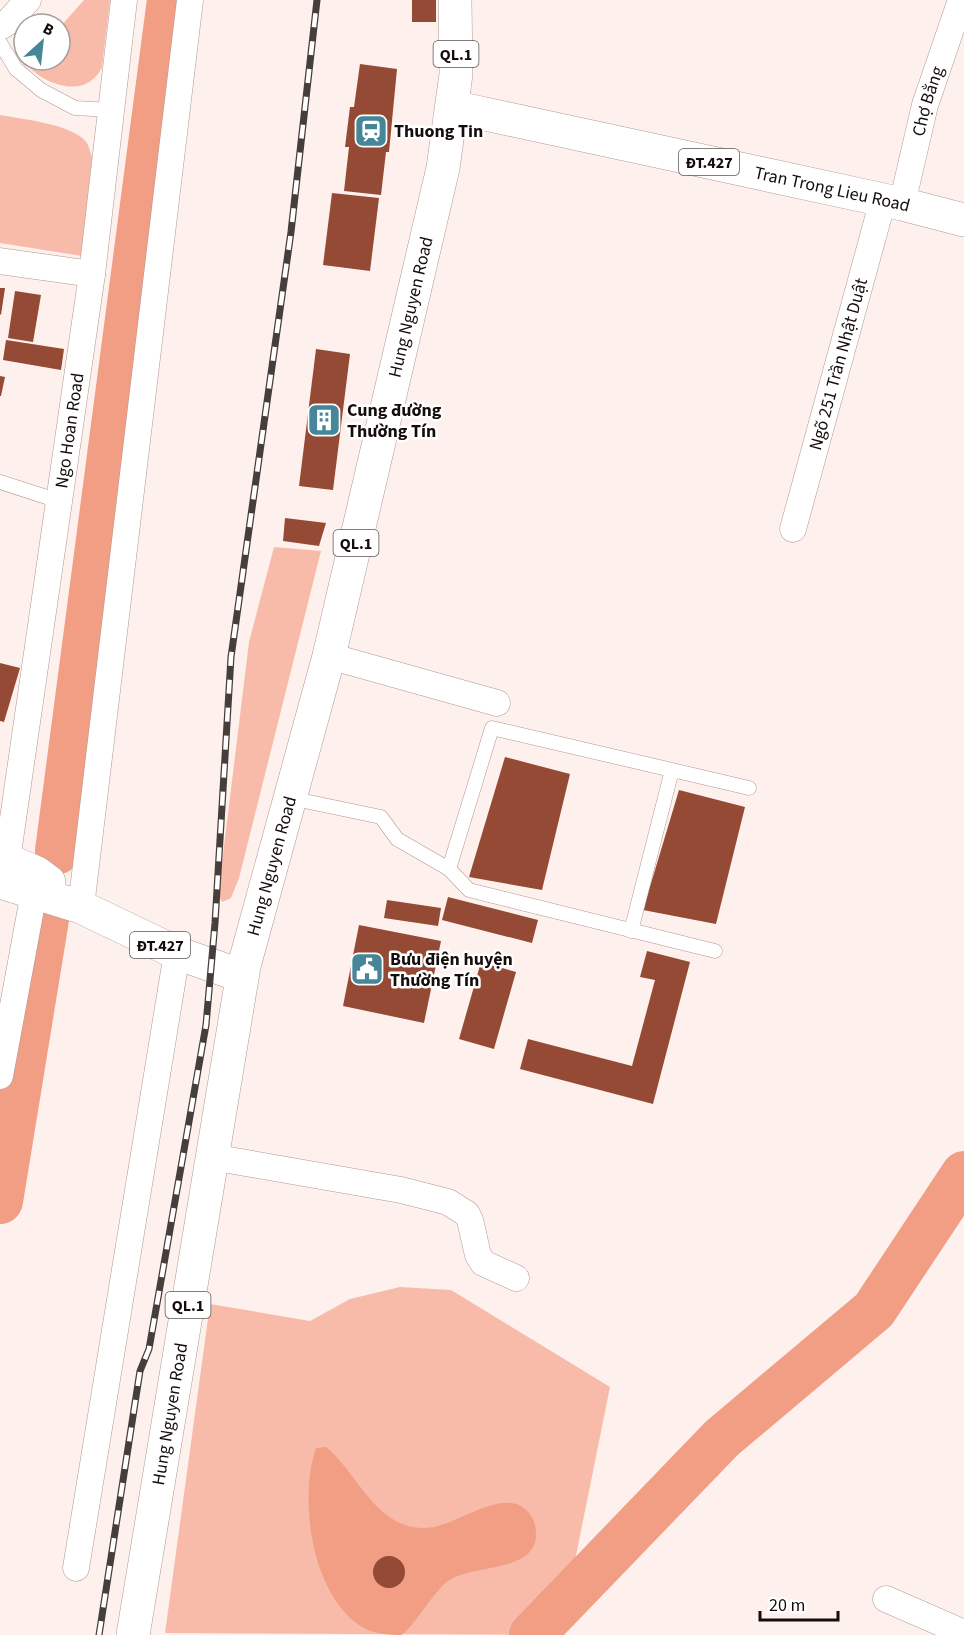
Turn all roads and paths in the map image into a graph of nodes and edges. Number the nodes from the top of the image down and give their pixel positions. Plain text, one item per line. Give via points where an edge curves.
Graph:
1 (28, 0) edge
2 (124, 0) edge
3 (190, 0) edge
4 (455, 0) edge
5 (961, 0) edge
6 (0, 27) edge
7 (0, 43) edge
8 (453, 107) junction
9 (110, 110) junction
10 (893, 202) junction
11 (964, 220) edge
12 (0, 261) edge
13 (92, 274) junction
14 (0, 482) edge
15 (59, 501) junction
16 (794, 529) dead end
17 (329, 656) junction
18 (496, 703) dead end
19 (672, 770) junction
20 (749, 788) dead end
21 (290, 798) junction
22 (2, 866) edge
23 (449, 868) junction
24 (35, 883) junction
25 (81, 907) junction
26 (631, 931) junction
27 (715, 951) dead end
28 (177, 953) junction
29 (242, 976) junction
30 (0, 1076) edge
31 (212, 1157) junction
32 (516, 1278) dead end
33 (76, 1568) dead end
34 (886, 1599) dead end
35 (964, 1633) edge
36 (133, 1635) edge

1 - 6 street
2 - 9 street, Ngo Hoan Road
3 - 25 street
4 - 8 main road, QL.1
5 - 10 street, Chợ Bằng
7 - 9 lane via 16,69 41,90 75,108
8 - 10 main road, Tran Trong Lieu Road / ĐT.427
8 - 17 main road, Hung Nguyen Road / QL.1 via 443,168
9 - 13 street, Ngo Hoan Road
10 - 11 main road, Tran Trong Lieu Road / ĐT.427
10 - 16 street, Ngõ 251 Trần Nhật Duật
12 - 13 street
13 - 15 street, Ngo Hoan Road
14 - 15 lane
15 - 22 street, Ngo Hoan Road
17 - 18 street
17 - 21 main road, Hung Nguyen Road / QL.1
19 - 20 lane
19 - 23 lane via 492,728
19 - 26 lane
21 - 23 lane via 381,817 397,839
21 - 29 main road, Hung Nguyen Road / QL.1
22 - 24 main road, ĐT.427
23 - 26 lane via 469,890
24 - 25 main road, ĐT.427
24 - 30 street
25 - 28 main road, ĐT.427
26 - 27 lane
28 - 29 main road, ĐT.427
28 - 33 street
29 - 31 main road, Hung Nguyen Road / QL.1
31 - 32 street via 448,1202 471,1220 483,1263
31 - 36 main road, Hung Nguyen Road / QL.1
34 - 35 street

